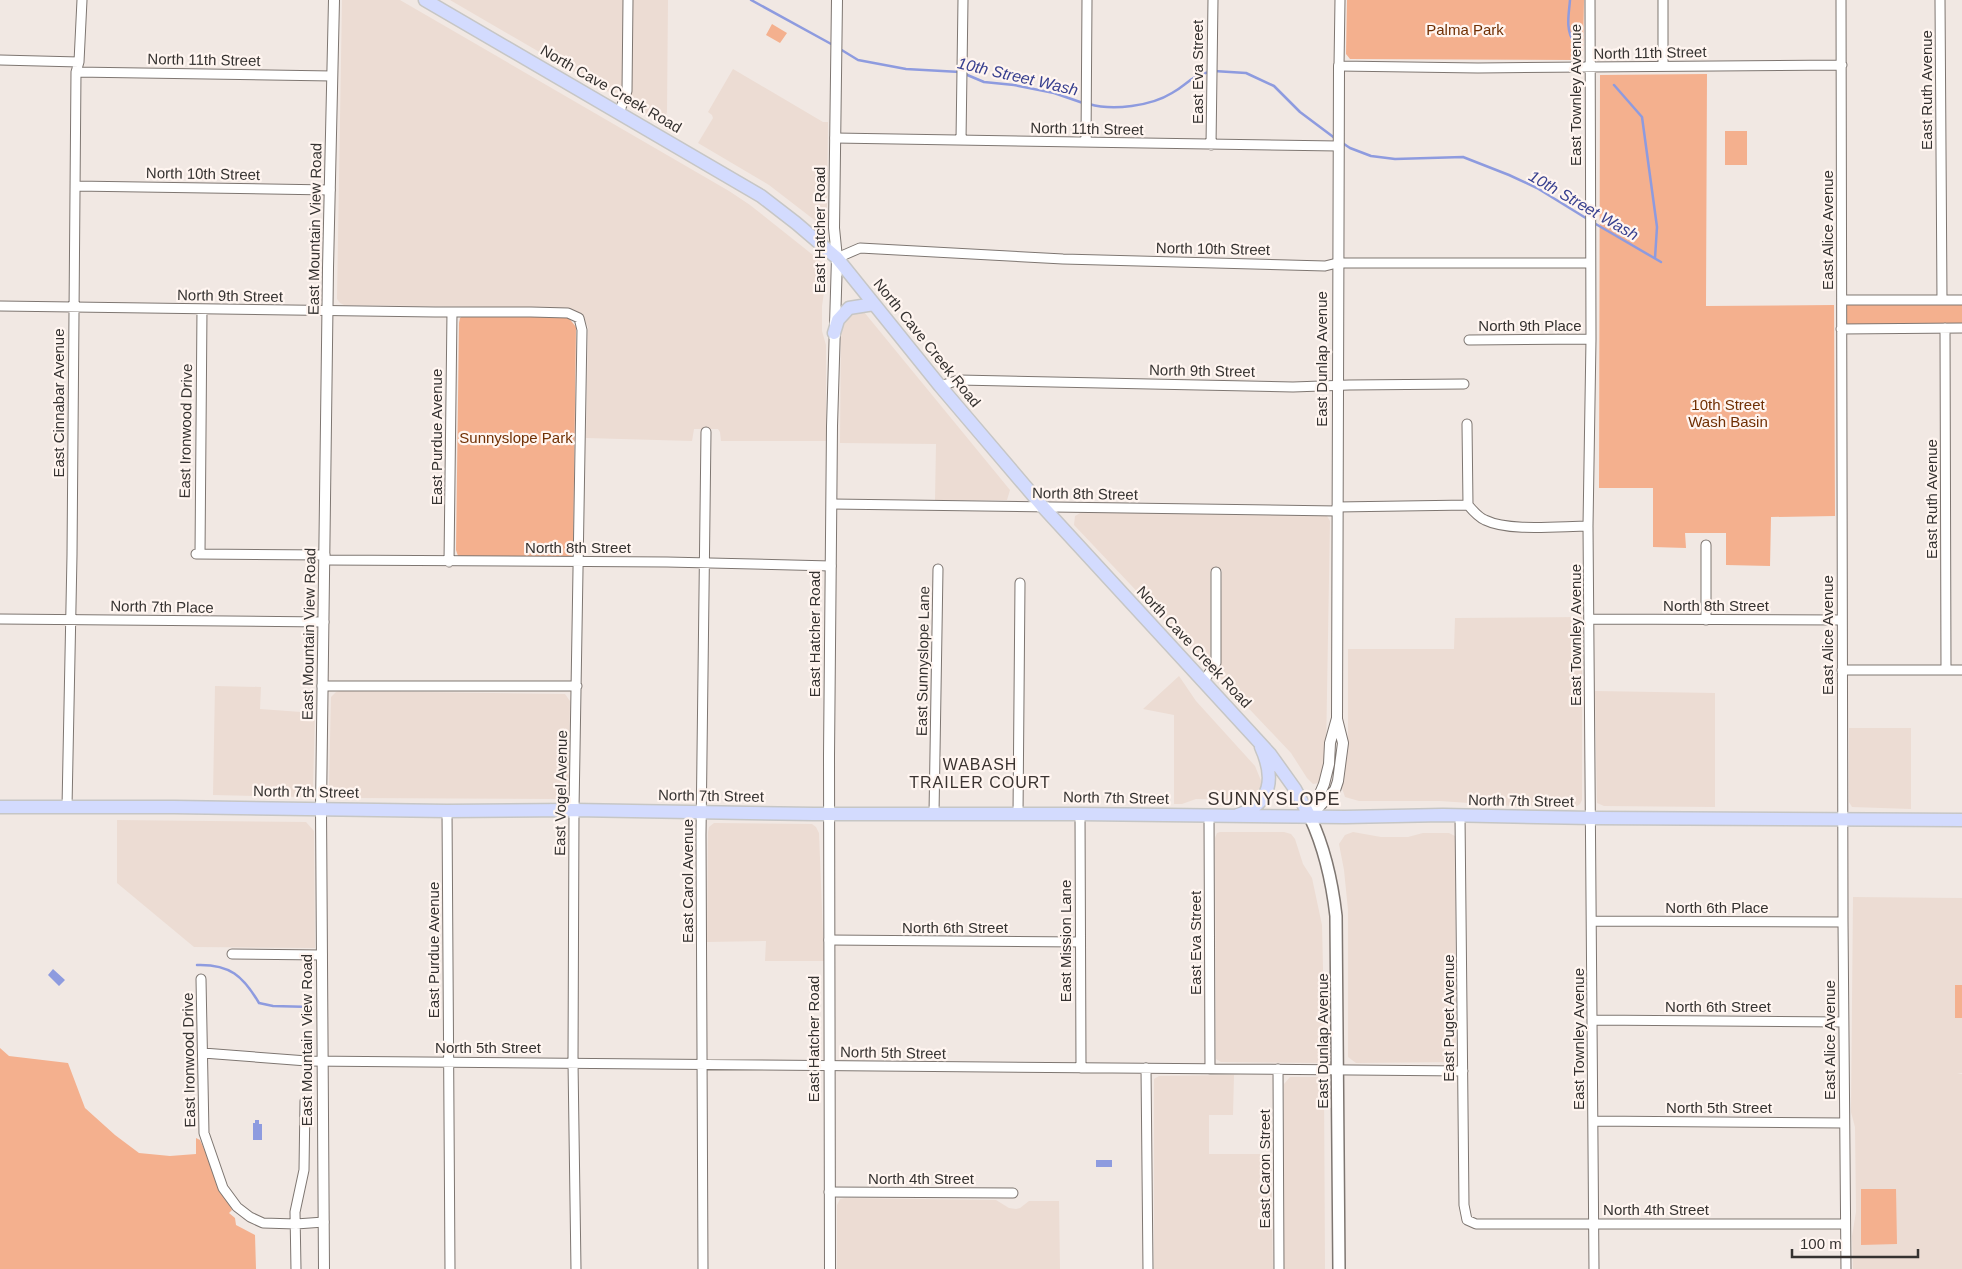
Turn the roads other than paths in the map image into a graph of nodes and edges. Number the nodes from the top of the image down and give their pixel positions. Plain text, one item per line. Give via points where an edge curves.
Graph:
1 (82, 0) edge
2 (334, 0) edge
3 (425, 0) edge
4 (628, 0) edge
5 (836, 0) edge
6 (963, 0) edge
7 (1087, 0) edge
8 (1213, 0) edge
9 (1340, 0) edge
10 (1590, 0) edge
11 (1663, 0) edge
12 (1842, 0) edge
13 (1940, 0) edge
14 (0, 60) edge
15 (79, 62) junction
16 (1842, 65) junction
17 (1339, 66) junction
18 (1663, 66) junction
19 (1590, 67) junction
20 (76, 72) junction
21 (332, 76) junction
22 (619, 113) junction
23 (835, 138) junction
24 (961, 140) junction
25 (1086, 142) junction
26 (1211, 145) junction
27 (1338, 146) junction
28 (75, 186) junction
29 (330, 190) junction
30 (837, 258) junction
31 (1337, 263) junction
32 (1590, 263) junction
33 (1842, 300) junction
34 (1942, 300) junction
35 (1962, 300) edge
36 (874, 304) junction
37 (0, 306) edge
38 (74, 307) junction
39 (202, 309) junction
40 (328, 311) junction
41 (452, 312) junction
42 (579, 318) joint
43 (1945, 328) junction
44 (1962, 328) edge
45 (1841, 329) junction
46 (834, 333) junction
47 (1591, 339) junction
48 (1469, 340) dead end
49 (1464, 384) dead end
50 (940, 386) junction
51 (1337, 386) junction
52 (1467, 424) dead end
53 (706, 432) dead end
54 (832, 504) junction
55 (1468, 505) junction
56 (1043, 507) junction
57 (1337, 509) junction
58 (1588, 526) junction
59 (1706, 545) dead end
60 (198, 554) joint
61 (325, 557) junction
62 (449, 562) junction
63 (578, 562) junction
64 (705, 563) junction
65 (831, 566) junction
66 (938, 569) dead end
67 (1216, 572) dead end
68 (1020, 583) dead end
69 (0, 619) edge
70 (1590, 619) junction
71 (69, 620) junction
72 (1706, 620) junction
73 (1842, 620) junction
74 (324, 622) junction
75 (1842, 670) junction
76 (1946, 670) junction
77 (1962, 670) edge
78 (1203, 682) junction
79 (322, 686) junction
80 (576, 686) junction
81 (1258, 740) junction
82 (0, 807) edge
83 (67, 807) junction
84 (321, 808) junction
85 (574, 810) junction
86 (447, 811) junction
87 (702, 812) junction
88 (829, 814) junction
89 (934, 814) junction
90 (1018, 814) junction
91 (1080, 814) junction
92 (1209, 816) junction
93 (1234, 816) junction
94 (1460, 816) junction
95 (1310, 817) junction
96 (1592, 818) junction
97 (1843, 819) junction
98 (1962, 820) edge
99 (1592, 921) junction
100 (1843, 922) junction
101 (829, 940) junction
102 (1080, 942) junction
103 (232, 954) dead end
104 (322, 955) junction
105 (201, 979) dead end
106 (1592, 1020) junction
107 (1844, 1022) junction
108 (203, 1053) junction
109 (322, 1061) junction
110 (448, 1062) junction
111 (574, 1062) junction
112 (702, 1065) junction
113 (829, 1066) junction
114 (1081, 1068) junction
115 (1146, 1068) junction
116 (1210, 1069) junction
117 (1278, 1069) junction
118 (1339, 1069) junction
119 (1463, 1070) junction
120 (304, 1101) dead end
121 (1593, 1121) junction
122 (1844, 1123) junction
123 (829, 1192) junction
124 (1013, 1193) dead end
125 (1467, 1220) joint
126 (324, 1222) junction
127 (296, 1224) junction
128 (1594, 1224) junction
129 (1845, 1224) junction
130 (296, 1269) edge
131 (324, 1269) edge
132 (450, 1269) edge
133 (576, 1269) edge
134 (703, 1269) edge
135 (830, 1269) edge
136 (1148, 1269) edge
137 (1279, 1269) edge
138 (1339, 1269) edge
139 (1594, 1269) edge
140 (1846, 1269) edge

1 - 15 street, East Cinnabar Avenue
2 - 21 street, East Mountain View Road
3 - 22 main road, North Cave Creek Road
4 - 22 street via 626,91
5 - 23 street, East Hatcher Road
6 - 24 street
7 - 25 street
8 - 26 street, East Eva Street
9 - 17 street, East Dunlap Avenue
10 - 19 street, East Townley Avenue
11 - 18 street
12 - 16 street, East Alice Avenue
13 - 34 street, East Ruth Avenue
14 - 15 street
15 - 20 street, East Cinnabar Avenue
16 - 18 street, North 11th Street
16 - 33 street, East Alice Avenue
17 - 19 street, North 11th Street
17 - 27 street, East Dunlap Avenue
18 - 19 street, North 11th Street
19 - 32 street, East Townley Avenue
20 - 21 street, North 11th Street
20 - 28 street, East Cinnabar Avenue
21 - 29 street, East Mountain View Road
22 - 30 main road, North Cave Creek Road via 761,196
23 - 24 street, North 11th Street
23 - 30 street, East Hatcher Road
24 - 25 street, North 11th Street
25 - 26 street, North 11th Street
26 - 27 street, North 11th Street
27 - 31 street, East Dunlap Avenue
28 - 29 street, North 10th Street
28 - 38 street, East Cinnabar Avenue
29 - 40 street, East Mountain View Road
30 - 31 street, North 10th Street via 860,248 1063,260 1325,266
30 - 36 main road, North Cave Creek Road
30 - 46 street, East Hatcher Road
31 - 32 street, North 10th Street
31 - 51 street, East Dunlap Avenue
32 - 47 street, East Townley Avenue
33 - 34 street
33 - 45 street, East Alice Avenue
34 - 35 street
36 - 46 main road via 844,311
36 - 50 main road, North Cave Creek Road
37 - 38 street, North 9th Street
38 - 39 street, North 9th Street
38 - 71 street, East Cinnabar Avenue
39 - 40 street, North 9th Street
39 - 60 street, East Ironwood Drive
40 - 41 street, North 9th Street
40 - 61 street, East Mountain View Road
41 - 42 street, North 9th Street via 561,312
41 - 62 street, East Purdue Avenue
42 - 63 street, East Vogel Avenue via 582,330
43 - 44 street
43 - 45 street
43 - 76 street, East Ruth Avenue
45 - 73 street, East Alice Avenue
46 - 54 street, East Hatcher Road
47 - 48 street, North 9th Place
47 - 58 street, East Townley Avenue
49 - 51 street, North 9th Street
50 - 51 street, North 9th Street via 959,380
50 - 56 main road, North Cave Creek Road
51 - 57 street, East Dunlap Avenue
52 - 55 street
53 - 64 street, East Carol Avenue
54 - 56 street, North 8th Street
54 - 65 street, East Hatcher Road
55 - 57 street, North 8th Street
55 - 58 street via 1474,513 1494,524
56 - 57 street, North 8th Street
56 - 78 main road, North Cave Creek Road
57 - 95 street, East Dunlap Avenue via 1337,718 1324,784
58 - 70 street, East Townley Avenue
59 - 72 street
60 - 61 street, North 8th Street
61 - 62 street, North 8th Street
61 - 74 street, East Mountain View Road
62 - 63 street, North 8th Street
63 - 64 street, North 8th Street
63 - 80 street, East Vogel Avenue
64 - 65 street, North 8th Street
64 - 87 street, East Carol Avenue
65 - 88 street, East Hatcher Road
66 - 89 street, East Sunnyslope Lane
67 - 78 street via 1216,663
68 - 90 street
69 - 71 street, North 7th Place
70 - 72 street, North 8th Street
70 - 96 street, East Townley Avenue via 1589,800
71 - 74 street, North 7th Place
71 - 83 street, East Cinnabar Avenue
72 - 73 street, North 8th Street
73 - 75 street, East Alice Avenue
74 - 79 street, East Mountain View Road
75 - 76 street
75 - 97 street, East Alice Avenue
76 - 77 street
78 - 81 main road, North Cave Creek Road
79 - 80 street
79 - 84 street, East Mountain View Road
80 - 85 street, East Vogel Avenue
81 - 93 main road via 1268,767 1266,795 1249,811
81 - 95 main road, North Cave Creek Road via 1284,771
82 - 83 main road, North 7th Street
83 - 84 main road, North 7th Street
84 - 86 main road, North 7th Street
84 - 104 street, East Mountain View Road
85 - 86 main road, North 7th Street
85 - 87 main road, North 7th Street
85 - 111 street, East Vogel Avenue
86 - 110 street, East Purdue Avenue
87 - 88 main road, North 7th Street
87 - 112 street, East Carol Avenue
88 - 89 main road, North 7th Street
88 - 101 street, East Hatcher Road
89 - 90 main road, North 7th Street
90 - 91 main road, North 7th Street
91 - 92 main road, North 7th Street
91 - 102 street, East Mission Lane
92 - 93 main road, North 7th Street
92 - 116 street, East Eva Street
93 - 95 main road, North 7th Street
94 - 95 main road, North 7th Street
94 - 96 main road, North 7th Street
94 - 119 street, East Puget Avenue
95 - 118 main road, East Dunlap Avenue via 1327,862 1336,916
96 - 97 main road, North 7th Street
96 - 99 street, East Townley Avenue
97 - 98 main road, North 7th Street
97 - 100 street, East Alice Avenue
99 - 100 street, North 6th Place
99 - 106 street, East Townley Avenue
100 - 107 street, East Alice Avenue
101 - 102 street, North 6th Street
101 - 113 street, East Hatcher Road
102 - 114 street, East Mission Lane
103 - 104 street
104 - 109 street, East Mountain View Road
105 - 108 street, East Ironwood Drive
106 - 107 street, North 6th Street
106 - 121 street, East Townley Avenue
107 - 122 street, East Alice Avenue
108 - 109 street, North 5th Street
108 - 127 street, East Ironwood Drive via 204,1133 224,1188 250,1217 263,1223
109 - 110 street, North 5th Street
109 - 126 street, East Mountain View Road
110 - 111 street, North 5th Street
110 - 132 street, East Purdue Avenue
111 - 112 street, North 5th Street
111 - 133 street, East Vogel Avenue
112 - 113 street, North 5th Street
112 - 134 street, East Carol Avenue
113 - 114 street, North 5th Street
113 - 123 street, East Hatcher Road
114 - 115 street, North 5th Street
115 - 116 street, North 5th Street
115 - 136 street
116 - 117 street, North 5th Street
117 - 118 street, North 5th Street
117 - 137 street, East Caron Street
118 - 119 street, North 5th Street
118 - 138 main road, East Dunlap Avenue
119 - 125 street, East Puget Avenue via 1464,1205
120 - 127 street via 304,1170 295,1212
121 - 122 street, North 5th Street
121 - 128 street, East Townley Avenue
122 - 129 street, East Alice Avenue
123 - 124 street, North 4th Street
123 - 135 street, East Hatcher Road
125 - 128 street, North 4th Street via 1476,1224
126 - 127 street
126 - 131 street, East Mountain View Road
127 - 130 street
128 - 129 street, North 4th Street
128 - 139 street, East Townley Avenue
129 - 140 street, East Alice Avenue

